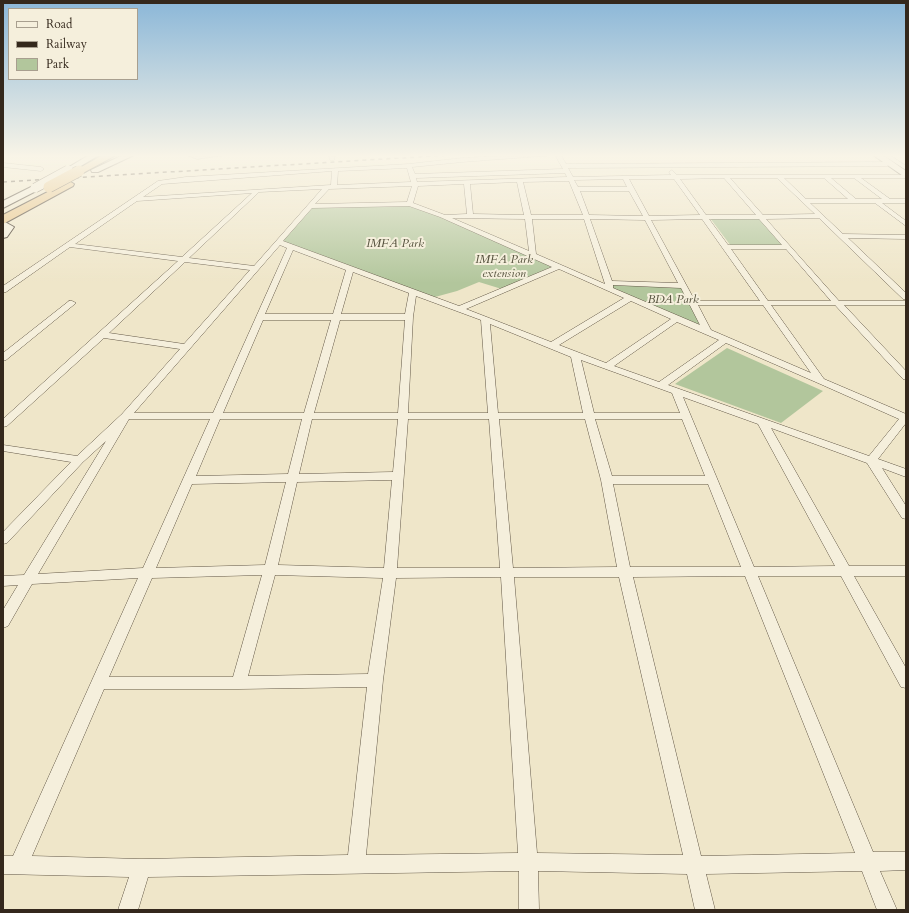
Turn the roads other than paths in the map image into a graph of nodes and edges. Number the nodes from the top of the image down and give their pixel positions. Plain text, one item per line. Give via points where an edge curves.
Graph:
1 (19, 198) edge
2 (24, 198) edge
3 (48, 198) edge
4 (155, 198) edge
5 (250, 198) edge
6 (318, 198) edge
7 (412, 198) edge
8 (468, 198) edge
9 (524, 198) edge
10 (579, 198) edge
11 (635, 198) edge
12 (689, 198) edge
13 (744, 198) edge
14 (800, 198) edge
15 (850, 198) edge
16 (884, 198) edge
17 (136, 199) joint
18 (804, 201) junction
19 (854, 201) junction
20 (876, 201) junction
21 (889, 201) junction
22 (906, 201) edge
23 (410, 204) junction
24 (4, 206) edge
25 (310, 206) junction
26 (442, 216) junction
27 (470, 216) junction
28 (528, 216) junction
29 (586, 216) junction
30 (820, 216) junction
31 (702, 217) junction
32 (761, 217) junction
33 (647, 218) junction
34 (906, 224) edge
35 (4, 227) edge
36 (841, 236) junction
37 (905, 238) edge
38 (279, 242) junction
39 (68, 245) junction
40 (291, 247) junction
41 (726, 247) junction
42 (787, 247) junction
43 (533, 256) junction
44 (182, 259) junction
45 (558, 267) junction
46 (256, 268) junction
47 (350, 269) junction
48 (683, 286) junction
49 (609, 287) junction
50 (3, 290) edge
51 (413, 292) junction
52 (906, 297) edge
53 (630, 298) junction
54 (72, 303) dead end
55 (693, 303) junction
56 (764, 303) junction
57 (906, 303) edge
58 (838, 304) junction
59 (460, 309) junction
60 (260, 317) junction
61 (336, 317) junction
62 (409, 317) junction
63 (677, 318) junction
64 (485, 319) junction
65 (708, 332) junction
66 (102, 335) junction
67 (725, 340) junction
68 (553, 345) junction
69 (187, 347) junction
70 (575, 355) junction
71 (3, 358) edge
72 (608, 366) junction
73 (906, 377) edge
74 (821, 381) junction
75 (661, 385) junction
76 (676, 390) junction
77 (308, 415) junction
78 (589, 415) junction
79 (126, 416) junction
80 (216, 416) junction
81 (494, 416) junction
82 (687, 416) junction
83 (403, 417) junction
84 (905, 418) edge
85 (762, 422) junction
86 (3, 424) edge
87 (3, 448) edge
88 (79, 460) junction
89 (871, 460) junction
90 (906, 473) edge
91 (398, 476) junction
92 (293, 478) junction
93 (190, 480) junction
94 (607, 480) junction
95 (713, 480) junction
96 (906, 514) edge
97 (3, 540) edge
98 (270, 570) junction
99 (906, 571) edge
100 (507, 572) junction
101 (750, 572) junction
102 (845, 572) junction
103 (149, 573) junction
104 (390, 573) junction
105 (625, 573) junction
106 (30, 580) junction
107 (3, 581) edge
108 (3, 622) edge
109 (375, 680) junction
110 (906, 682) edge
111 (101, 683) junction
112 (239, 683) junction
113 (867, 861) junction
114 (906, 861) edge
115 (528, 862) junction
116 (356, 863) junction
117 (11, 864) edge
118 (694, 865) junction
119 (141, 868) junction
120 (128, 910) edge
121 (529, 910) edge
122 (705, 910) edge
123 (887, 910) edge

1 - 24 street, bridge
2 - 24 highway, bridge
3 - 35 highway
4 - 17 street
5 - 44 street
6 - 25 street
7 - 23 street
8 - 27 street
9 - 28 street
10 - 29 street
11 - 33 street
12 - 31 street
13 - 32 street
14 - 18 street
15 - 19 street
16 - 21 street
17 - 39 street
18 - 19 street
18 - 30 street
19 - 20 street
20 - 21 street
20 - 34 street
21 - 22 street
23 - 25 street
23 - 26 street
25 - 38 street
26 - 27 street
26 - 43 street
27 - 28 street
28 - 29 street
28 - 43 street
29 - 33 street
29 - 49 street
30 - 32 street
30 - 36 street
31 - 32 street
31 - 33 street
31 - 41 street
32 - 42 street
33 - 48 street
36 - 37 street
36 - 52 street
38 - 40 street
38 - 46 street
39 - 44 street
39 - 50 street
40 - 47 street
40 - 60 street
41 - 42 street
41 - 56 street
42 - 58 street
43 - 45 street
44 - 46 street
44 - 66 street
45 - 49 street
45 - 59 street
46 - 69 street
47 - 51 street
47 - 61 street
48 - 49 street
48 - 55 street
49 - 53 street
51 - 59 street
51 - 62 street
53 - 63 street
53 - 68 street
54 - 71 street
55 - 56 street
55 - 65 street
56 - 58 street
56 - 74 street
57 - 58 street
58 - 73 street
59 - 64 street
60 - 61 street
60 - 80 street
61 - 62 street
61 - 77 street
62 - 83 street
63 - 65 street
63 - 72 street
64 - 68 street
64 - 81 street
65 - 67 street
66 - 69 street
66 - 86 street
67 - 74 street
67 - 75 street
68 - 70 street
69 - 79 street
70 - 72 street
70 - 78 street
72 - 75 street
74 - 84 street
75 - 76 street
76 - 82 street
76 - 85 street
77 - 80 street
77 - 83 street
77 - 92 street
78 - 81 street
78 - 82 street
78 - 94 street
79 - 80 street
79 - 88 street
79 - 106 street
80 - 93 street
81 - 83 street
81 - 100 street
82 - 95 street
83 - 91 street
84 - 89 street
85 - 89 street
85 - 102 street
87 - 88 street
88 - 97 street
89 - 90 street
89 - 96 street
91 - 92 street
91 - 104 street
92 - 93 street
92 - 98 street
93 - 103 street
94 - 95 street
94 - 105 street
95 - 101 street
98 - 103 street
98 - 104 street
98 - 112 street
99 - 102 street
100 - 104 street
100 - 105 street
100 - 115 street
101 - 102 street
101 - 105 street
101 - 113 street
102 - 110 street
103 - 106 street
103 - 111 street
104 - 109 street
105 - 118 street
106 - 107 street
106 - 108 street
109 - 112 street
109 - 116 street
111 - 112 street
111 - 117 street
113 - 114 street
113 - 118 street
113 - 123 street
115 - 116 street
115 - 118 street
115 - 121 street
116 - 119 street
117 - 119 street
118 - 122 street
119 - 120 street

